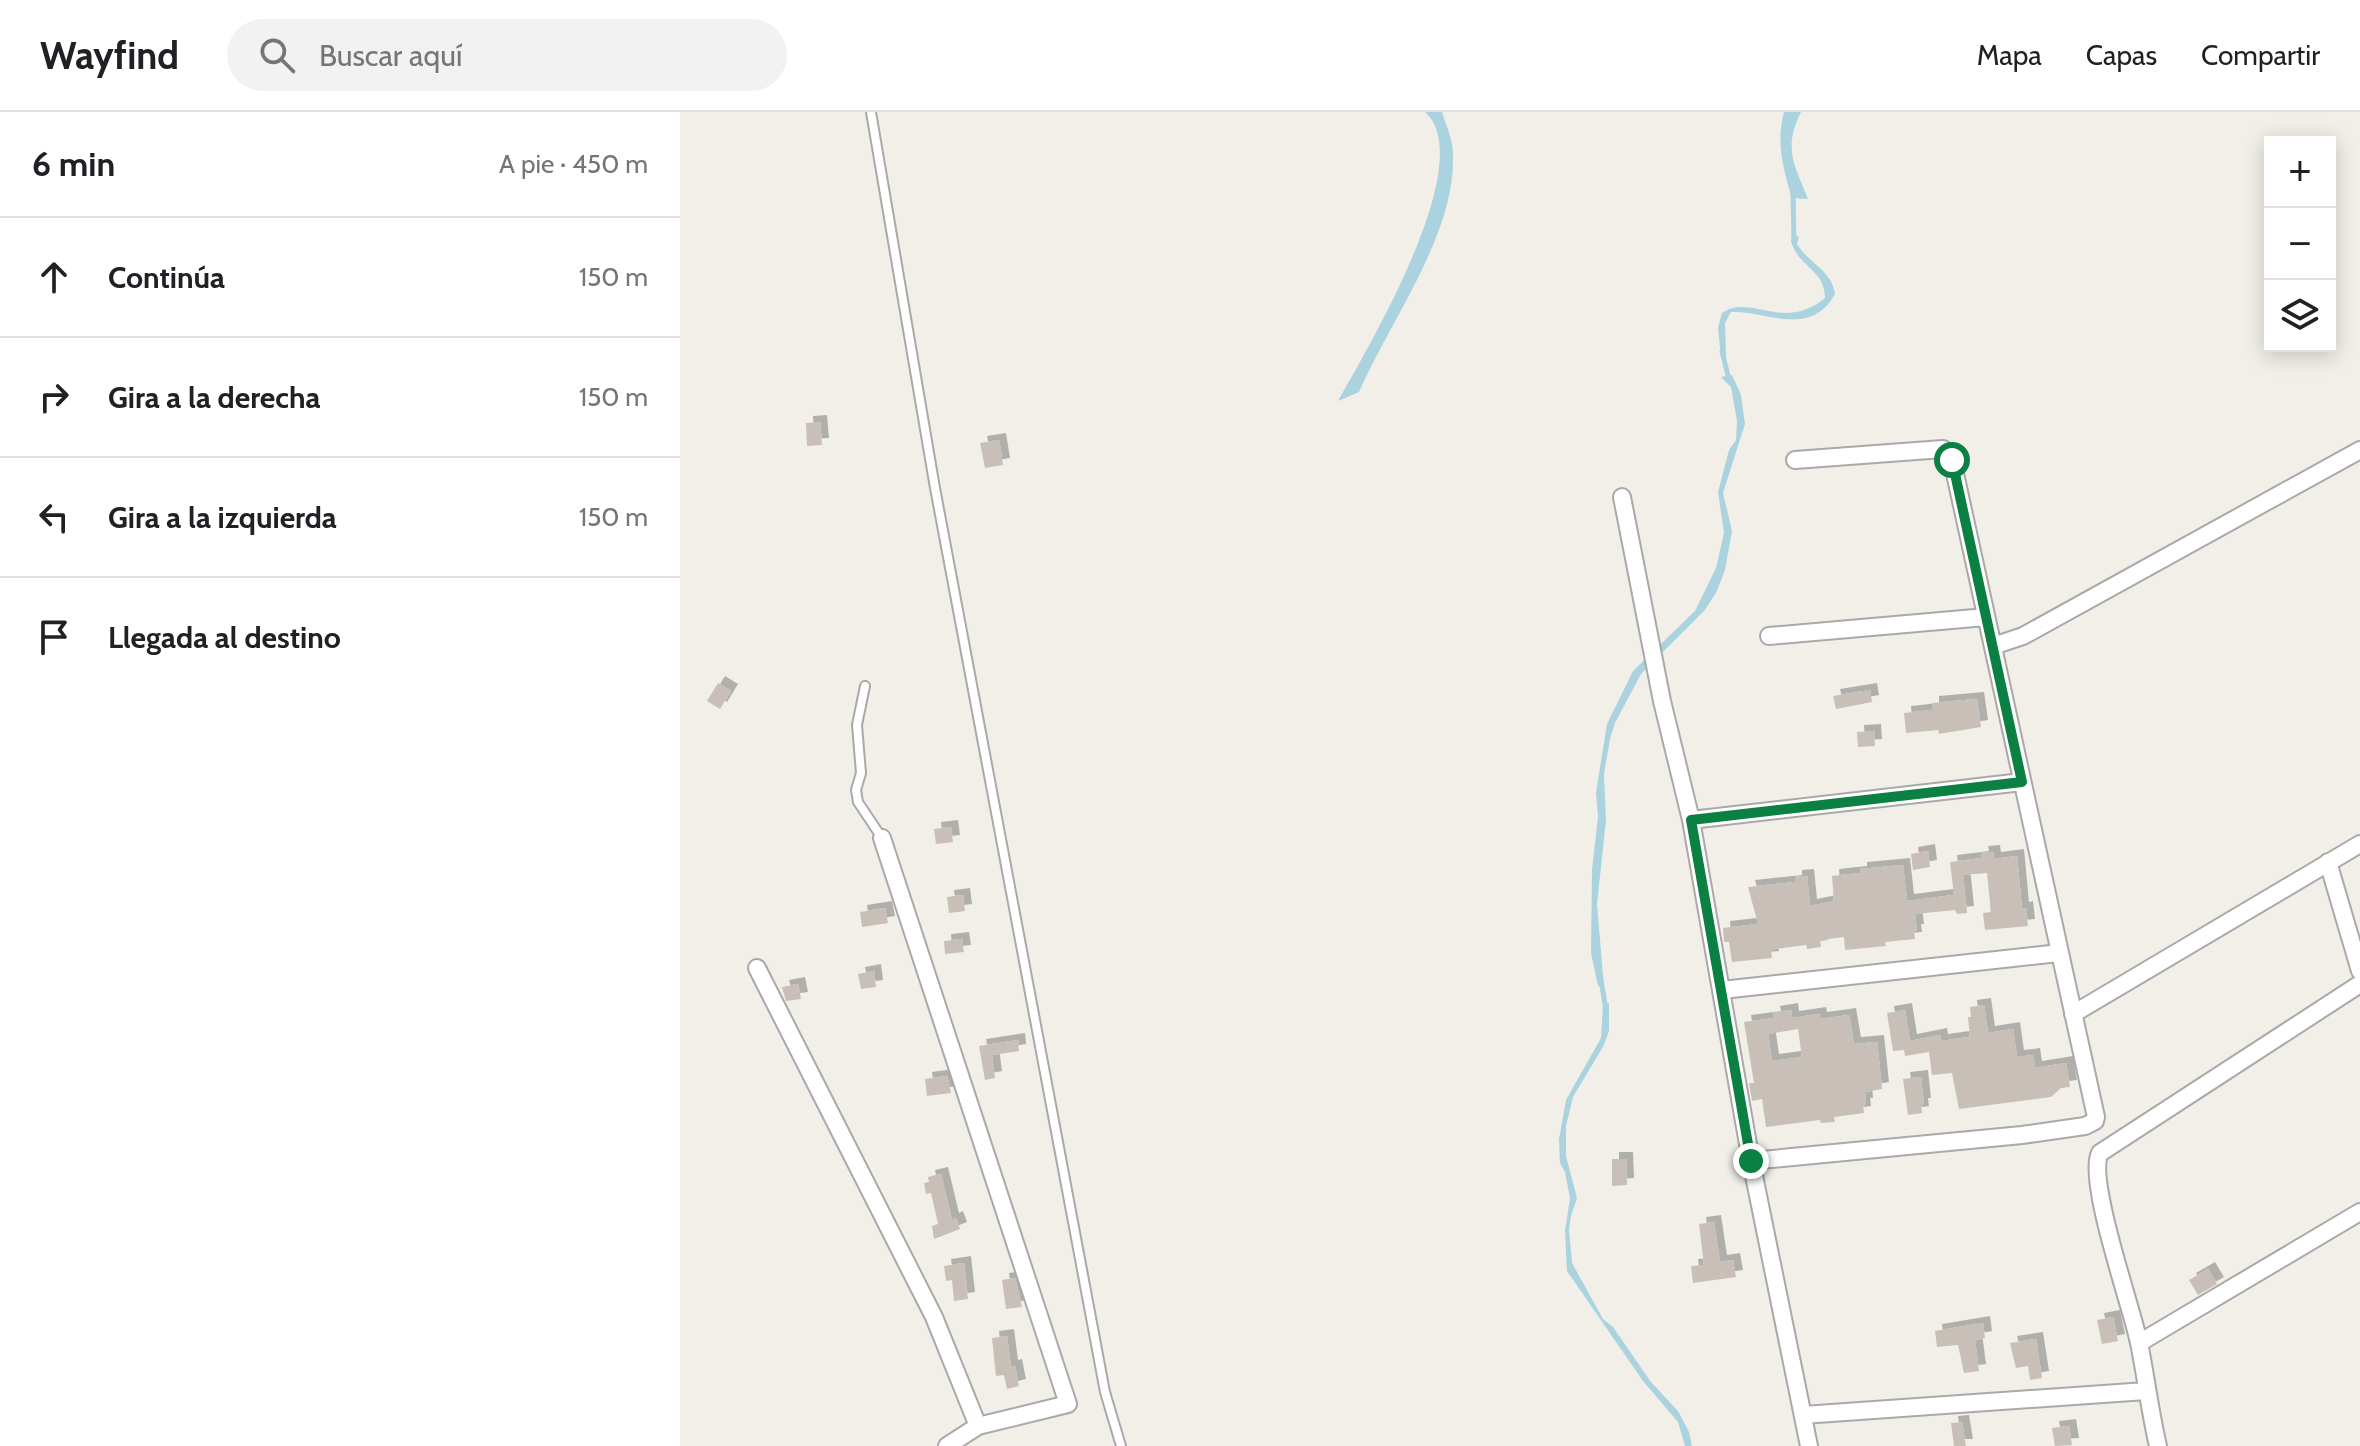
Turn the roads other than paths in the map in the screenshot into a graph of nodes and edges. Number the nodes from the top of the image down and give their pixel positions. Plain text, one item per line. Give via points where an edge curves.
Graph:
1 (871, 112) edge
2 (2360, 450) edge
3 (1795, 460) dead end
4 (1622, 497) dead end
5 (1986, 617) junction
6 (1769, 636) dead end
7 (1993, 646) junction
8 (865, 686) dead end
9 (2022, 782) junction
10 (1691, 820) junction
11 (882, 838) joint
12 (2360, 844) edge
13 (2328, 862) junction
14 (2059, 953) junction
15 (757, 968) dead end
16 (2360, 971) edge
17 (2360, 984) edge
18 (1722, 990) junction
19 (2073, 1014) junction
20 (1751, 1161) junction
21 (2360, 1212) edge
22 (2139, 1343) junction
23 (2146, 1391) junction
24 (1803, 1415) junction
25 (978, 1426) junction
26 (947, 1446) edge
27 (1121, 1446) edge
28 (1809, 1446) edge
29 (2158, 1446) edge

1 - 27 lane via 940,519 1105,1392
2 - 7 street via 2023,636
3 - 5 street via 1943,449 1952,460
4 - 10 street
5 - 6 street
5 - 7 street
7 - 9 street
8 - 11 lane via 857,725 861,773 856,790
9 - 10 street
9 - 14 street
10 - 18 street
11 - 25 street via 1068,1404
12 - 13 street
13 - 16 street
13 - 19 street
14 - 18 street
14 - 19 street
15 - 25 street via 934,1317
17 - 22 street via 2100,1153 2096,1161 2101,1198
18 - 20 street
19 - 20 street via 2096,1111 2091,1124
20 - 24 street
21 - 22 street
22 - 23 street
23 - 24 street
23 - 29 street
24 - 28 street
25 - 26 street

